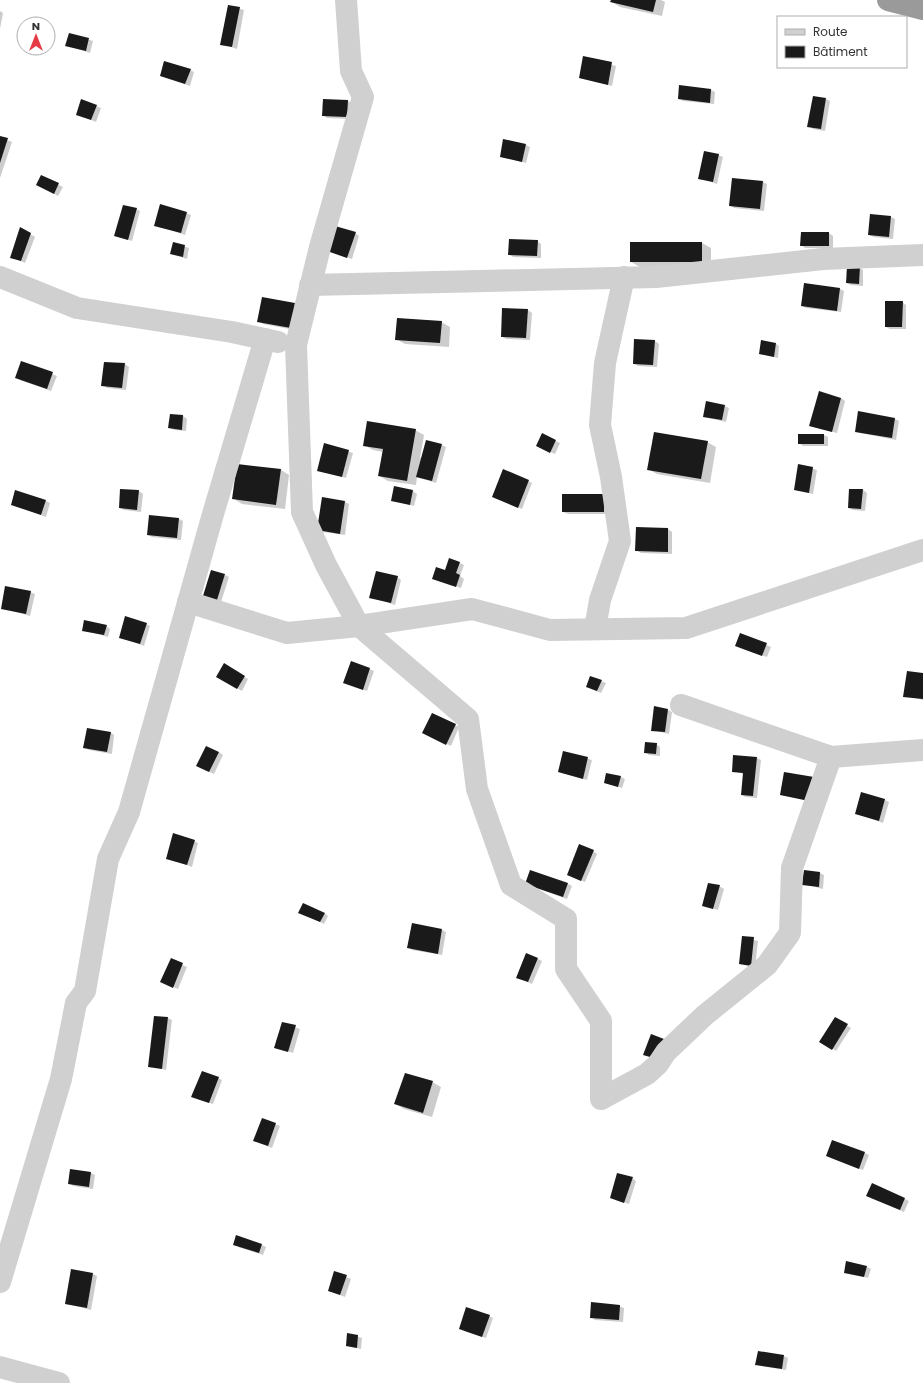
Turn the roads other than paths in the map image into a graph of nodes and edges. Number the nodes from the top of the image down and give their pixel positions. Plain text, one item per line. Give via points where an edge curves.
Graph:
1 (346, 0) edge
2 (888, 0) edge
3 (923, 9) edge
4 (923, 255) edge
5 (0, 277) edge
6 (624, 277) junction
7 (310, 285) junction
8 (265, 339) junction
9 (296, 345) junction
10 (923, 550) edge
11 (188, 602) junction
12 (359, 626) junction
13 (595, 629) junction
14 (681, 705) dead end
15 (923, 750) edge
16 (830, 757) junction
17 (0, 1282) edge
18 (0, 1368) edge
19 (59, 1383) edge

1 - 7 street via 351,71 363,97
2 - 3 highway
4 - 6 street via 823,260 656,277
5 - 8 street via 77,308
6 - 7 street
6 - 13 street via 605,364 600,425 611,477 620,541 600,600
7 - 9 street
8 - 9 street
8 - 11 street
9 - 12 street via 302,512
10 - 13 street via 686,628
11 - 12 street via 287,633
11 - 17 street via 129,812 108,859 85,991 76,1002 61,1079
12 - 13 street via 472,609 550,630
12 - 16 street via 468,719 477,789 511,885 566,919 566,969 601,1021 601,1099 647,1074 705,1015 767,965 790,933 792,868
14 - 16 street
15 - 16 street
18 - 19 street

